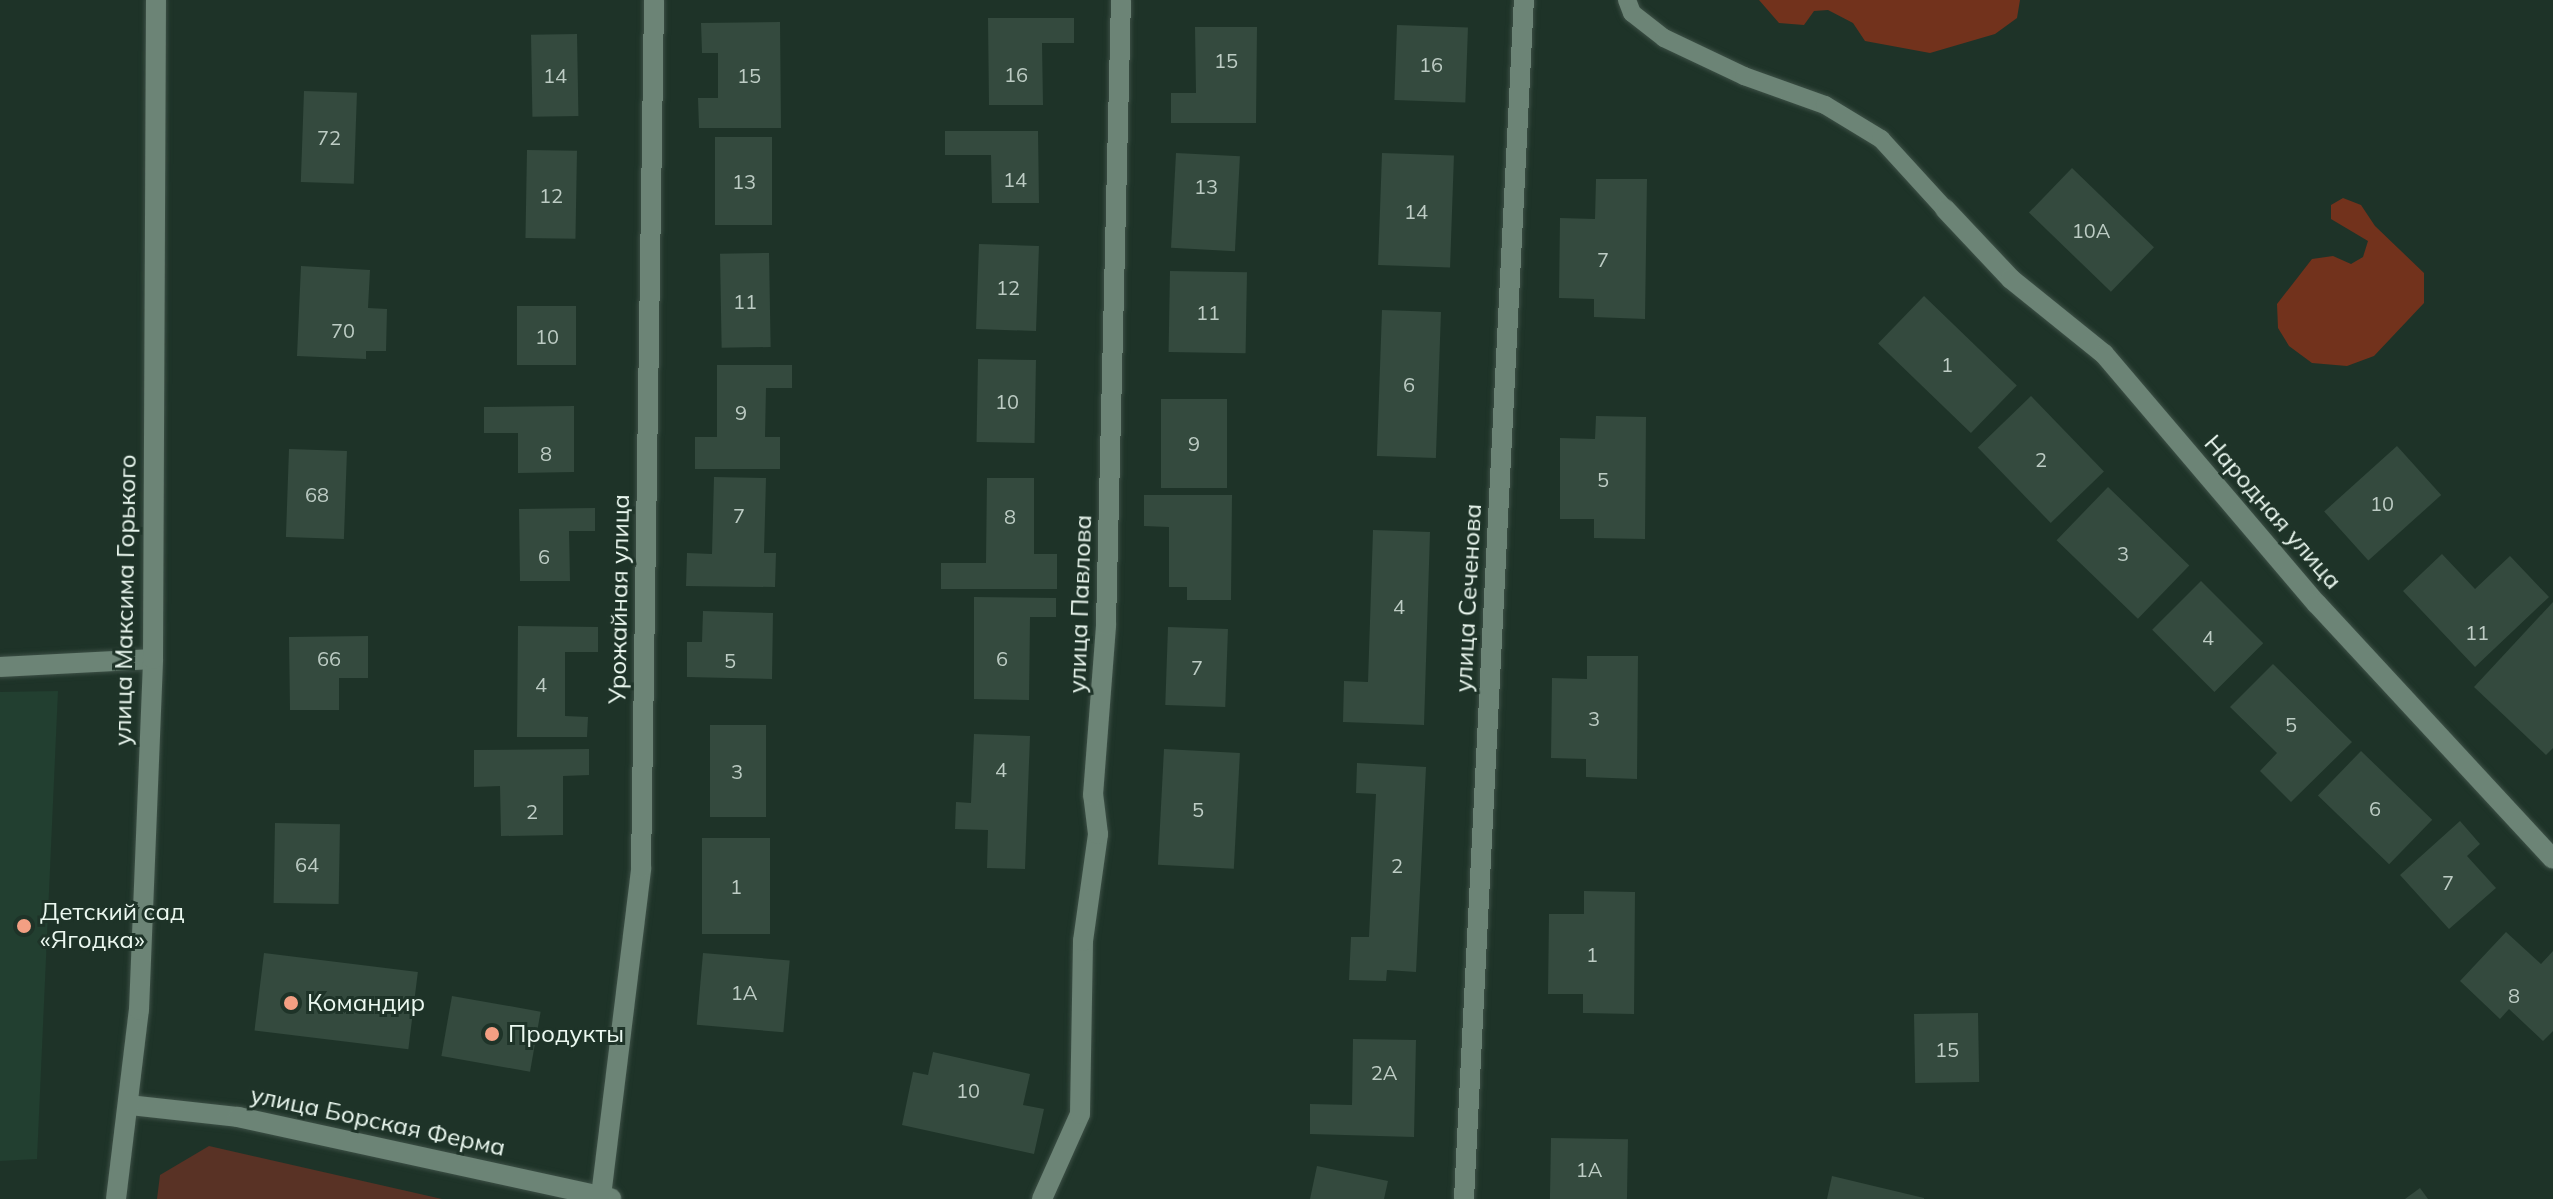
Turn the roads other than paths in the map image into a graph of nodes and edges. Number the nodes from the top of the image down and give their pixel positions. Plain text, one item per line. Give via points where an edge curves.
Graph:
1 (156, 0) edge
2 (654, 0) edge
3 (1121, 0) edge
4 (1524, 0) edge
5 (1627, 0) edge
6 (1945, 209) joint
7 (153, 659) junction
8 (0, 667) edge
9 (2553, 859) edge
10 (129, 1105) junction
11 (607, 1198) edge
12 (116, 1199) edge
13 (1042, 1199) edge
14 (1464, 1199) edge

1 - 7 street, улица Максима Горького
2 - 11 street, Урожайная улица via 641,868
3 - 13 street, улица Павлова via 1106,625 1093,795 1098,834 1083,941 1080,1114
4 - 14 street, улица Сеченова
5 - 6 lane via 1632,13 1664,38 1744,76 1825,105 1881,139
6 - 9 street, Народная улица via 2011,279 2104,354 2317,604
7 - 8 street
7 - 10 street, улица Максима Горького via 139,1010
10 - 11 street, улица Борская Ферма via 238,1117
10 - 12 street, улица Максима Горького

